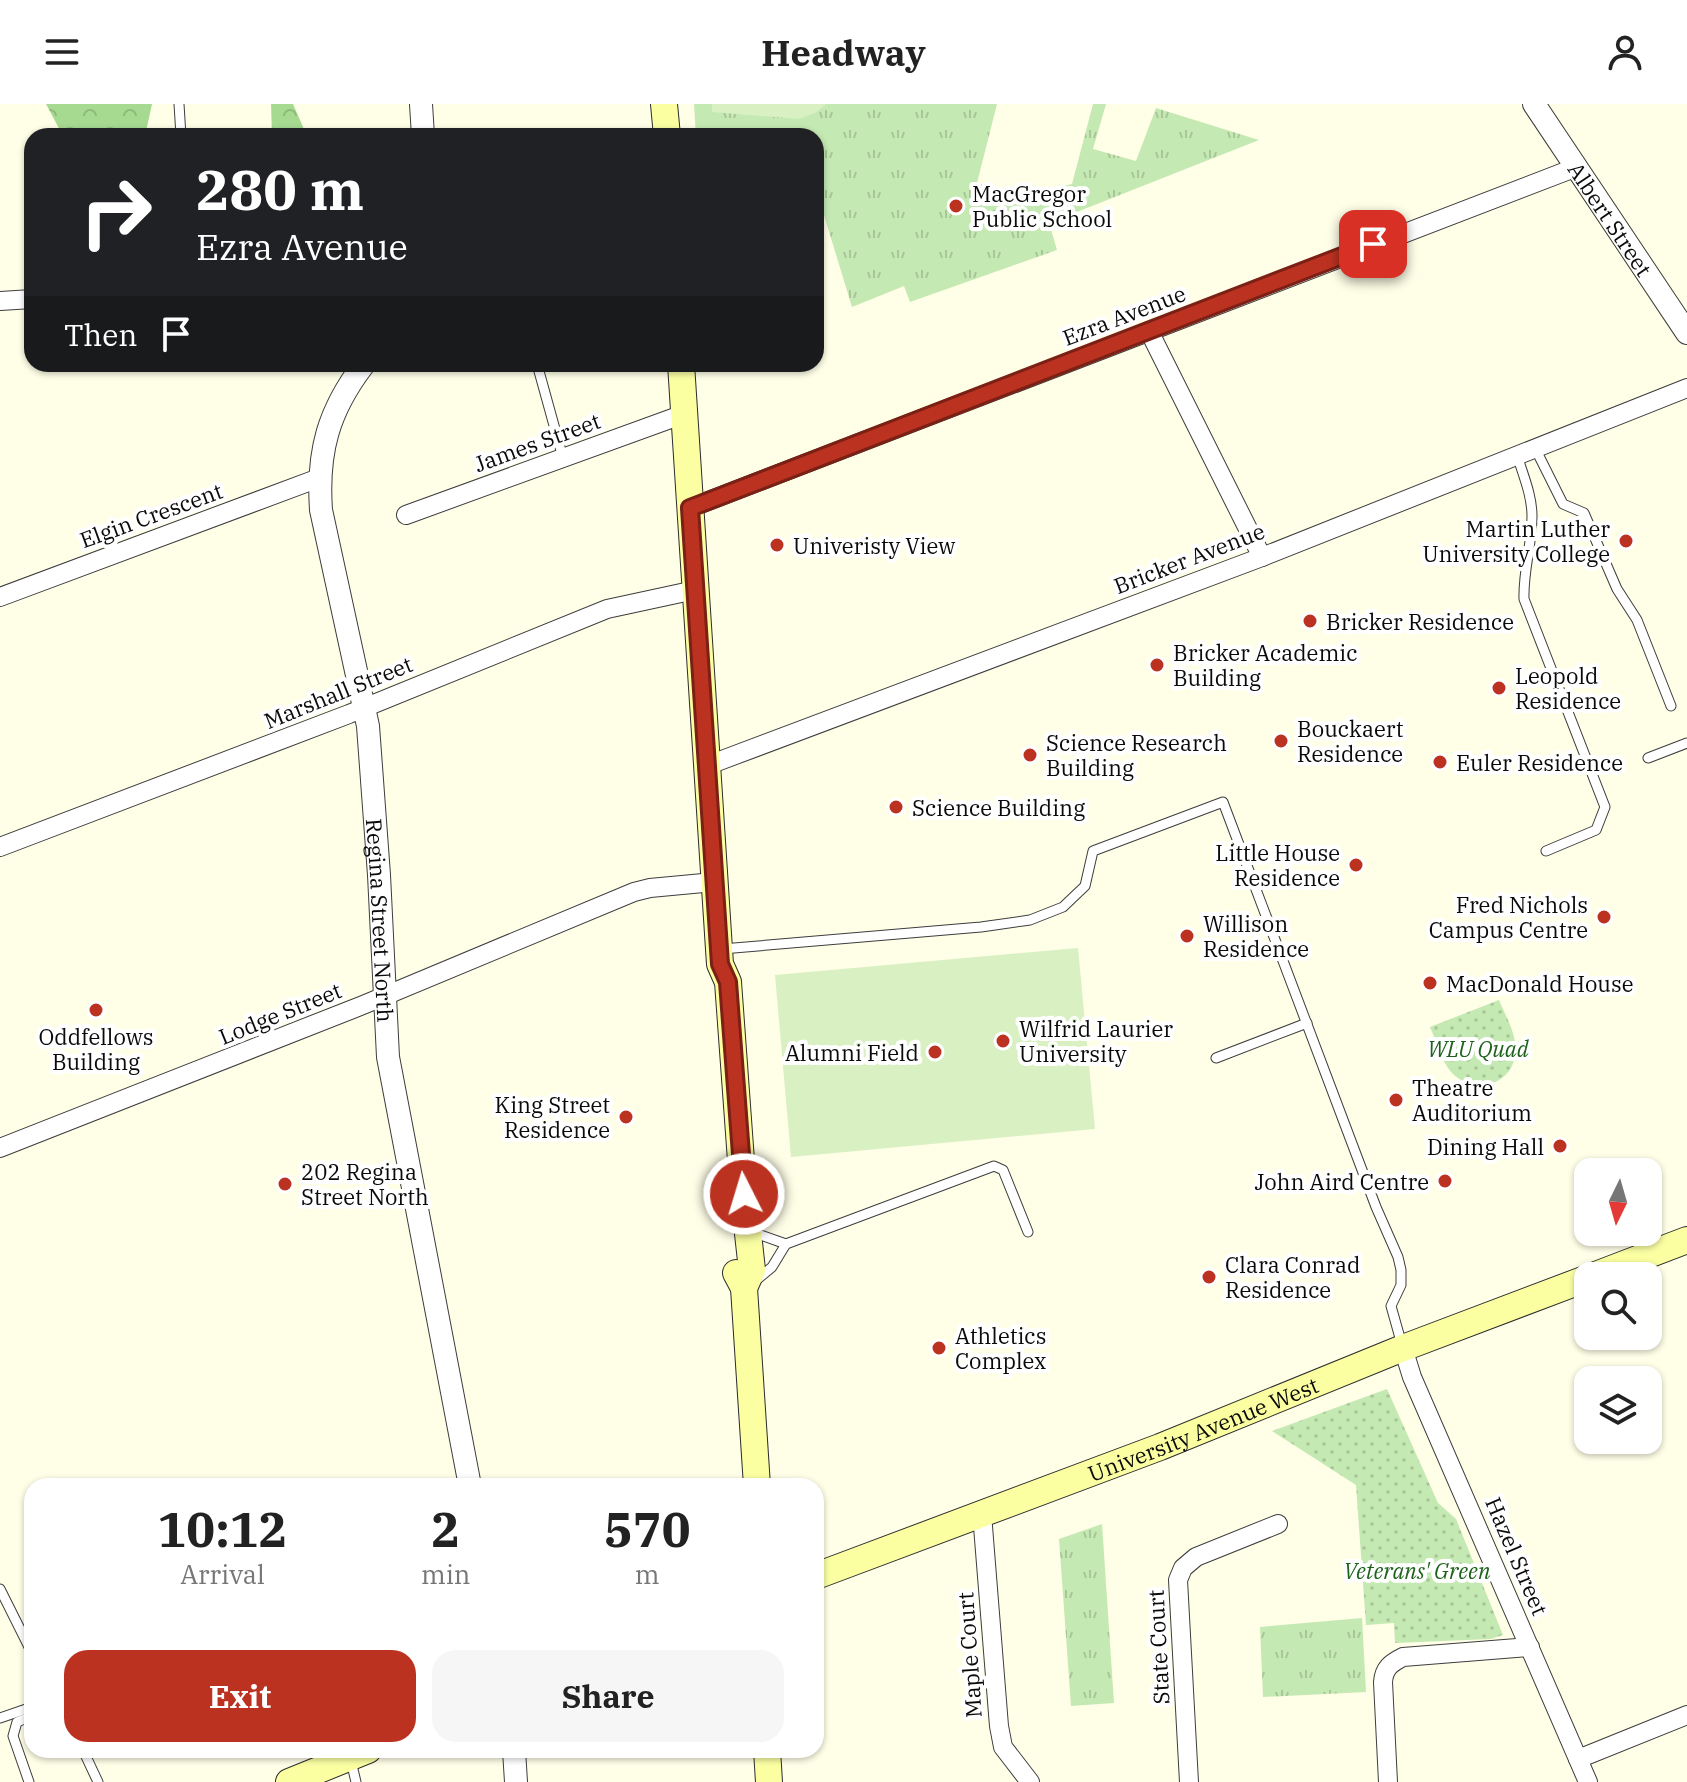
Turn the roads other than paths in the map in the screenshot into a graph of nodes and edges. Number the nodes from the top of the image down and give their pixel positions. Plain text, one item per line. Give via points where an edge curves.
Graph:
1 (179, 104) edge
2 (421, 104) edge
3 (664, 104) edge
4 (1534, 104) edge
5 (180, 128) edge
6 (422, 128) edge
7 (666, 128) edge
8 (1577, 167) junction
9 (24, 300) edge
10 (0, 301) edge
11 (1149, 331) junction
12 (1687, 333) edge
13 (358, 372) edge
14 (539, 372) edge
15 (681, 372) edge
16 (1687, 388) edge
17 (684, 414) junction
18 (1535, 448) junction
19 (1517, 455) junction
20 (563, 458) junction
21 (319, 478) junction
22 (690, 508) junction
23 (406, 515) dead end
24 (1262, 557) junction
25 (695, 590) junction
26 (0, 597) edge
27 (366, 706) junction
28 (1671, 706) dead end
29 (1687, 743) edge
30 (1648, 758) dead end
31 (706, 766) junction
32 (0, 847) edge
33 (1546, 851) dead end
34 (714, 882) junction
35 (720, 956) junction
36 (385, 997) junction
37 (1307, 1023) junction
38 (1216, 1058) dead end
39 (0, 1148) edge
40 (748, 1230) junction
41 (1028, 1232) dead end
42 (1687, 1240) edge
43 (786, 1244) junction
44 (1630, 1262) edge
45 (1574, 1283) edge
46 (744, 1288) junction
47 (1403, 1348) junction
48 (468, 1478) edge
49 (756, 1478) edge
50 (982, 1514) junction
51 (1278, 1524) dead end
52 (824, 1573) edge
53 (0, 1589) edge
54 (24, 1637) edge
55 (1530, 1647) junction
56 (24, 1710) edge
57 (1687, 1715) edge
58 (0, 1718) edge
59 (24, 1719) edge
60 (87, 1758) edge
61 (362, 1758) edge
62 (514, 1758) edge
63 (768, 1758) edge
64 (1578, 1759) junction
65 (29, 1782) edge
66 (98, 1782) edge
67 (289, 1782) edge
68 (516, 1782) edge
69 (769, 1782) edge
70 (1030, 1782) edge
71 (1189, 1782) edge
72 (1388, 1782) edge
73 (1588, 1782) edge

1 - 5 lane
2 - 6 street
3 - 7 main road
4 - 8 street, Albert Street
8 - 11 street, Ezra Avenue
8 - 12 street, Albert Street
9 - 10 street
11 - 22 street, Ezra Avenue
11 - 24 street
13 - 21 street, Regina Street North via 336,409 321,451
14 - 20 lane
15 - 17 main road
16 - 18 street, Bricker Avenue
17 - 20 street, James Street
17 - 22 main road
18 - 19 street, Bricker Avenue
18 - 28 lane via 1563,504 1584,513 1617,589 1637,620
19 - 24 street, Bricker Avenue
19 - 33 lane via 1532,516 1524,599 1605,807 1596,830
20 - 23 street, James Street
21 - 26 street, Elgin Crescent
21 - 27 street, Regina Street North via 321,510
22 - 25 main road
24 - 31 street, Bricker Avenue
25 - 27 street, Marshall Street via 607,609
25 - 31 main road
27 - 32 street, Marshall Street
27 - 36 street, Regina Street North
29 - 30 lane
31 - 34 main road
34 - 35 main road
34 - 36 street, Lodge Street via 634,892
35 - 37 lane via 1030,920 1063,907 1085,886 1093,851 1223,802
35 - 40 main road via 728,982
35 - 46 main road via 713,981 726,1176 734,1269
36 - 39 street, Lodge Street
36 - 48 street, Regina Street North via 388,1057
37 - 38 lane
37 - 47 lane via 1398,1257 1401,1285 1391,1306
40 - 43 lane
40 - 46 main road via 752,1270
41 - 43 lane via 1003,1170 994,1166
42 - 44 main road, University Avenue West
43 - 46 lane via 764,1276
45 - 47 main road, University Avenue West
46 - 49 main road
47 - 50 main road, University Avenue West
47 - 55 street, Hazel Street
50 - 52 main road, University Avenue West
50 - 70 street, Maple Court via 1001,1737
51 - 71 street, State Court via 1196,1557 1178,1580
53 - 54 lane
55 - 64 street, Hazel Street
55 - 72 street via 1403,1657 1387,1667 1383,1682
56 - 58 lane
57 - 64 street
59 - 65 lane via 17,1722 13,1736
60 - 66 lane
61 - 67 main road via 324,1763
62 - 68 street
63 - 69 main road
64 - 73 street, Hazel Street

